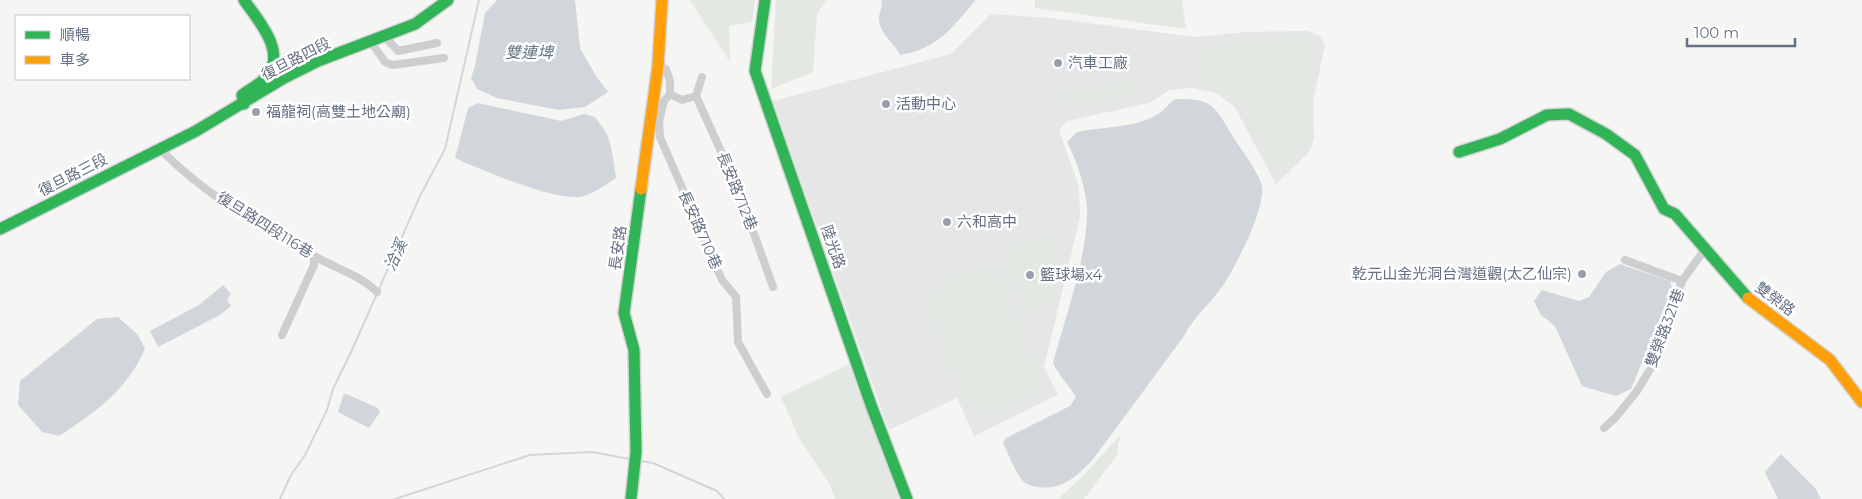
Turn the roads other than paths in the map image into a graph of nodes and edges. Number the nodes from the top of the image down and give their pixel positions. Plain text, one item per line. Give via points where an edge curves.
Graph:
1 (244, 0) edge
2 (448, 0) edge
3 (662, 0) edge
4 (765, 0) edge
5 (384, 36) junction
6 (371, 42) junction
7 (437, 43) dead end
8 (444, 58) dead end
9 (658, 66) junction
10 (702, 77) dead end
11 (670, 94) junction
12 (696, 96) junction
13 (244, 104) junction
14 (160, 149) junction
15 (1459, 152) dead end
16 (0, 230) edge
17 (1705, 249) junction
18 (314, 256) junction
19 (1625, 260) dead end
20 (1682, 281) junction
21 (773, 287) dead end
22 (377, 292) dead end
23 (282, 335) dead end
24 (767, 394) dead end
25 (1862, 402) edge
26 (1604, 428) dead end
27 (632, 499) edge
28 (907, 499) edge

1 - 13 street via 272,44 274,57 266,78 242,95
2 - 5 street, 復旦路四段 via 414,24
3 - 9 street, 長安路
4 - 28 street, 陸光路 via 756,71 871,405
5 - 6 street, 復旦路四段
5 - 7 street via 398,51
6 - 8 street via 385,62 393,66
6 - 13 street, 復旦路四段 via 318,61
9 - 11 street via 666,69
9 - 27 street, 長安路 via 624,313 634,350 636,452
10 - 12 street
11 - 12 street via 682,100
11 - 24 street, 長安路710巷 via 664,102 659,122 660,137 722,280 736,297 738,342
12 - 21 street, 長安路712巷 via 738,189
13 - 14 street, 復旦路四段
14 - 16 street, 復旦路三段
14 - 18 street, 復旦路四段116巷 via 179,169 230,205
15 - 17 street, 雙榮路 via 1500,139 1547,115 1558,112 1570,114 1635,155 1664,209 1675,214
17 - 20 street, 雙榮路321巷
17 - 25 street, 雙榮路 via 1742,294 1830,360
18 - 22 street, 復旦路四段116巷
18 - 23 street via 314,265
19 - 20 street
20 - 26 street, 雙榮路321巷 via 1655,361 1637,391

